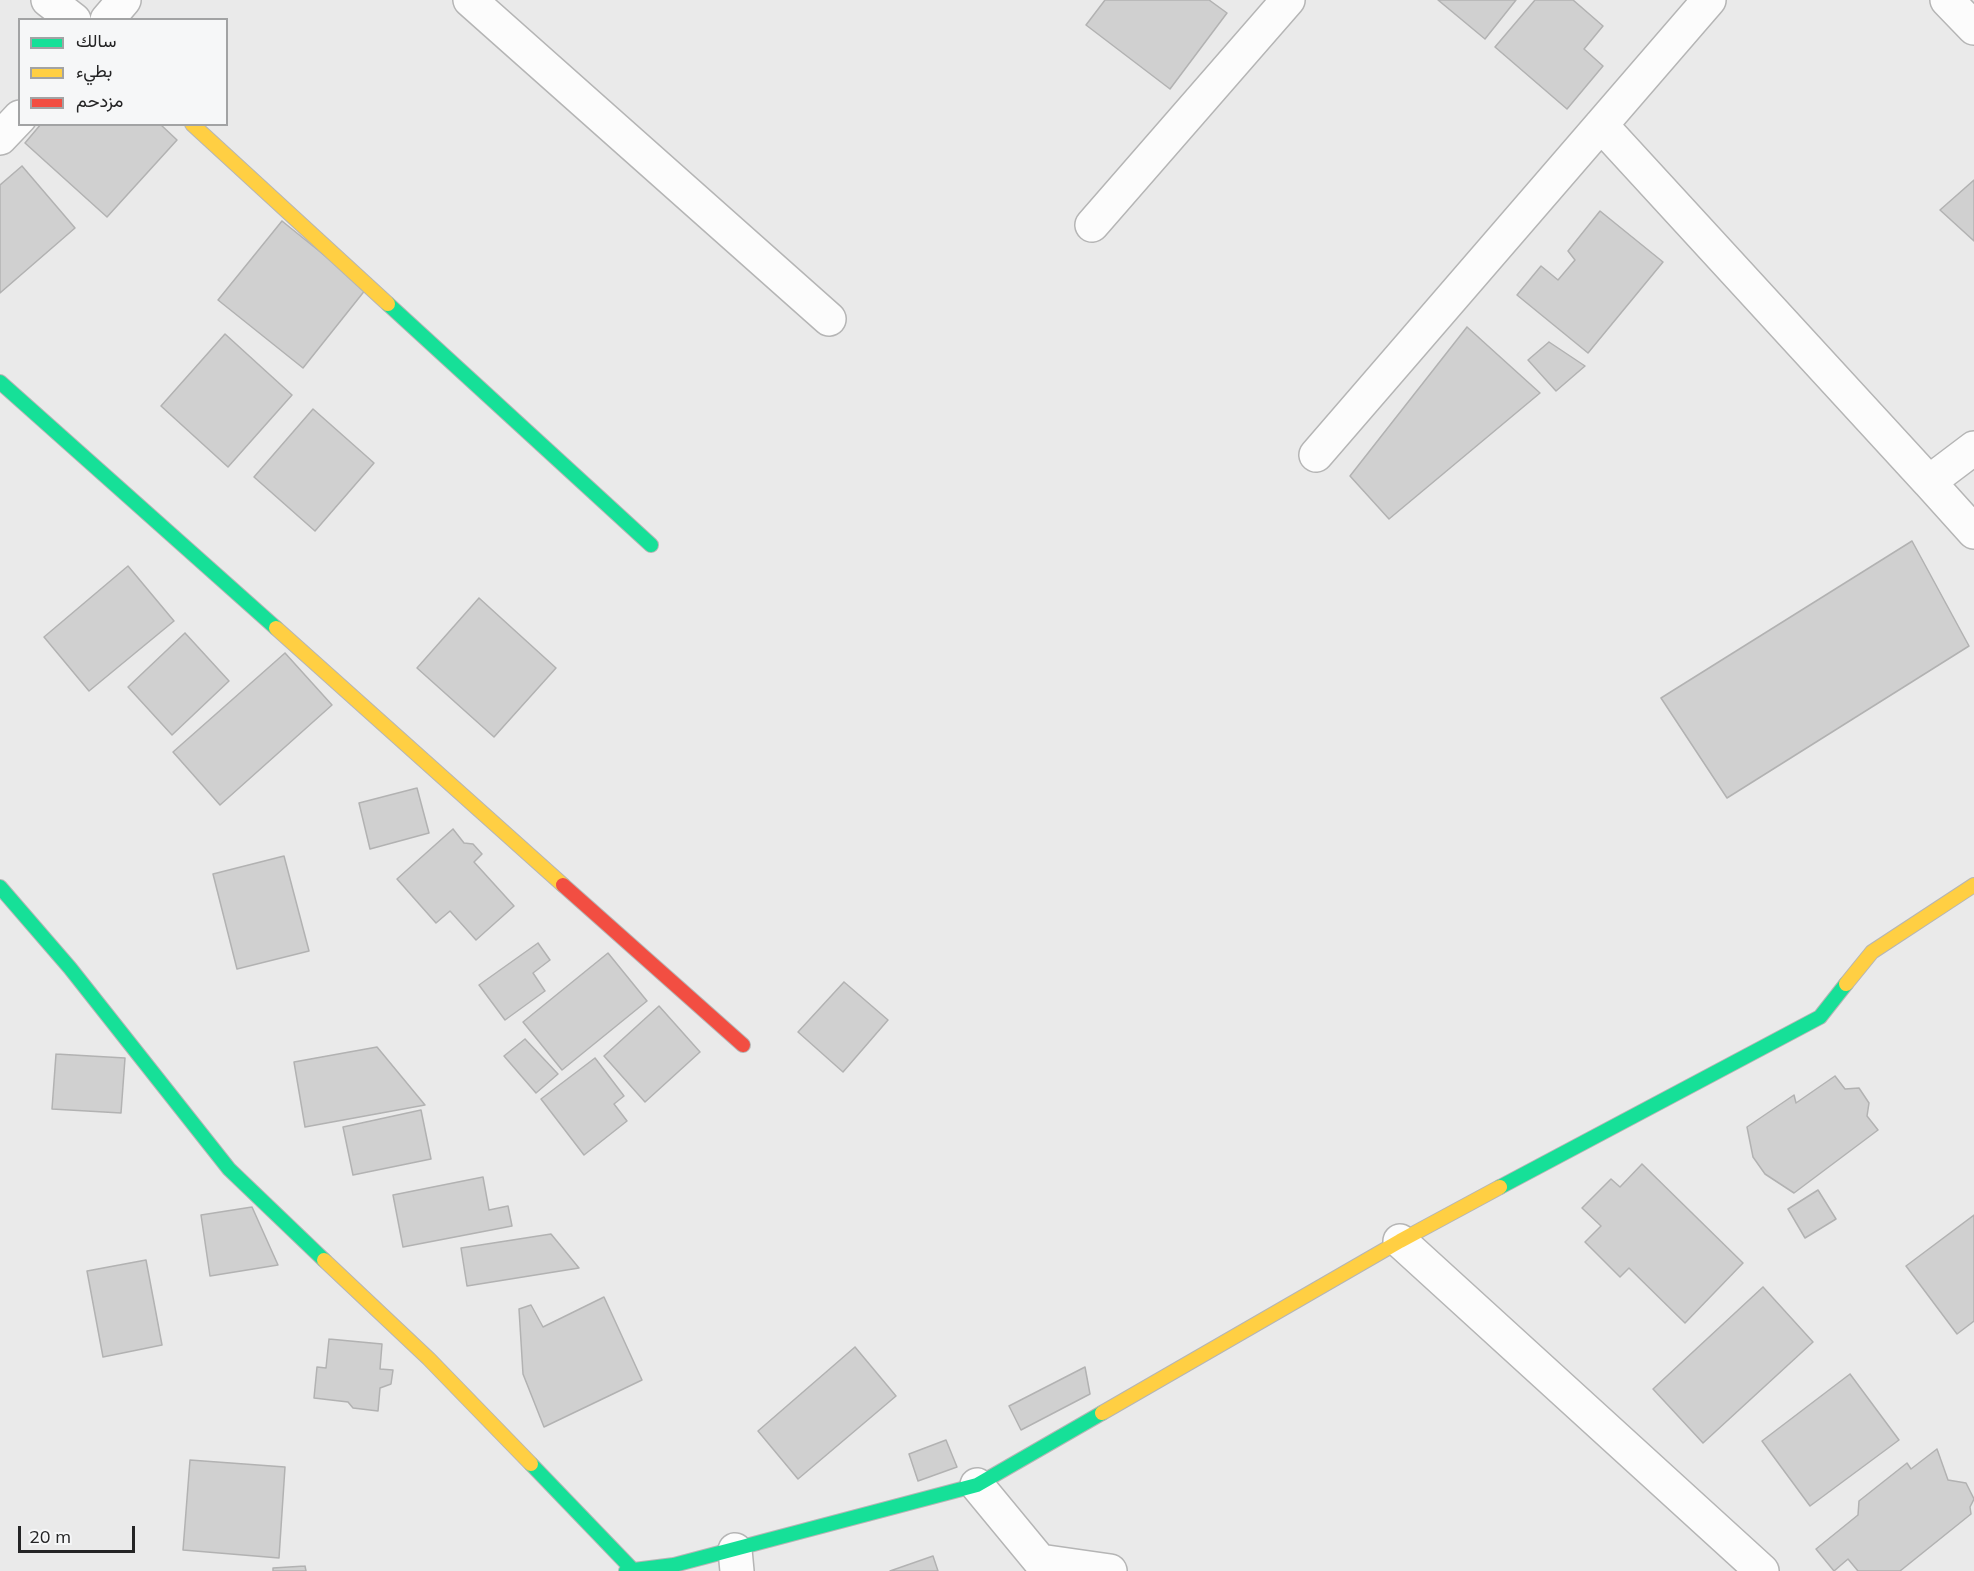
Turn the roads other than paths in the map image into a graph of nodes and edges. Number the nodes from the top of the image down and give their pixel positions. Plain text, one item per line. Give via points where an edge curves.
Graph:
1 (48, 0) edge
2 (124, 0) edge
3 (470, 0) edge
4 (1288, 0) edge
5 (1708, 0) edge
6 (1947, 0) edge
7 (71, 18) edge
8 (109, 18) edge
9 (1974, 28) edge
10 (18, 119) edge
11 (1601, 125) junction
12 (194, 126) edge
13 (0, 138) edge
14 (1092, 225) dead end
15 (829, 319) dead end
16 (0, 382) edge
17 (1974, 448) edge
18 (1317, 455) dead end
19 (1929, 483) junction
20 (1974, 532) edge
21 (651, 545) dead end
22 (1974, 885) edge
23 (0, 887) edge
24 (743, 1045) dead end
25 (1400, 1241) junction
26 (976, 1485) junction
27 (736, 1560) edge
28 (1044, 1566) edge
29 (629, 1570) edge
30 (1110, 1571) edge
31 (1762, 1571) edge

1 - 7 street
2 - 8 street
3 - 15 street
4 - 14 street
5 - 11 street
6 - 9 street
10 - 13 street
11 - 18 street
11 - 19 street
12 - 21 street
16 - 24 street
17 - 19 street
19 - 20 street
22 - 25 street via 1872,952 1820,1017
23 - 29 street via 70,968 229,1168 429,1359
25 - 26 street
25 - 31 street
26 - 27 street
26 - 28 street
27 - 29 street
28 - 30 street

